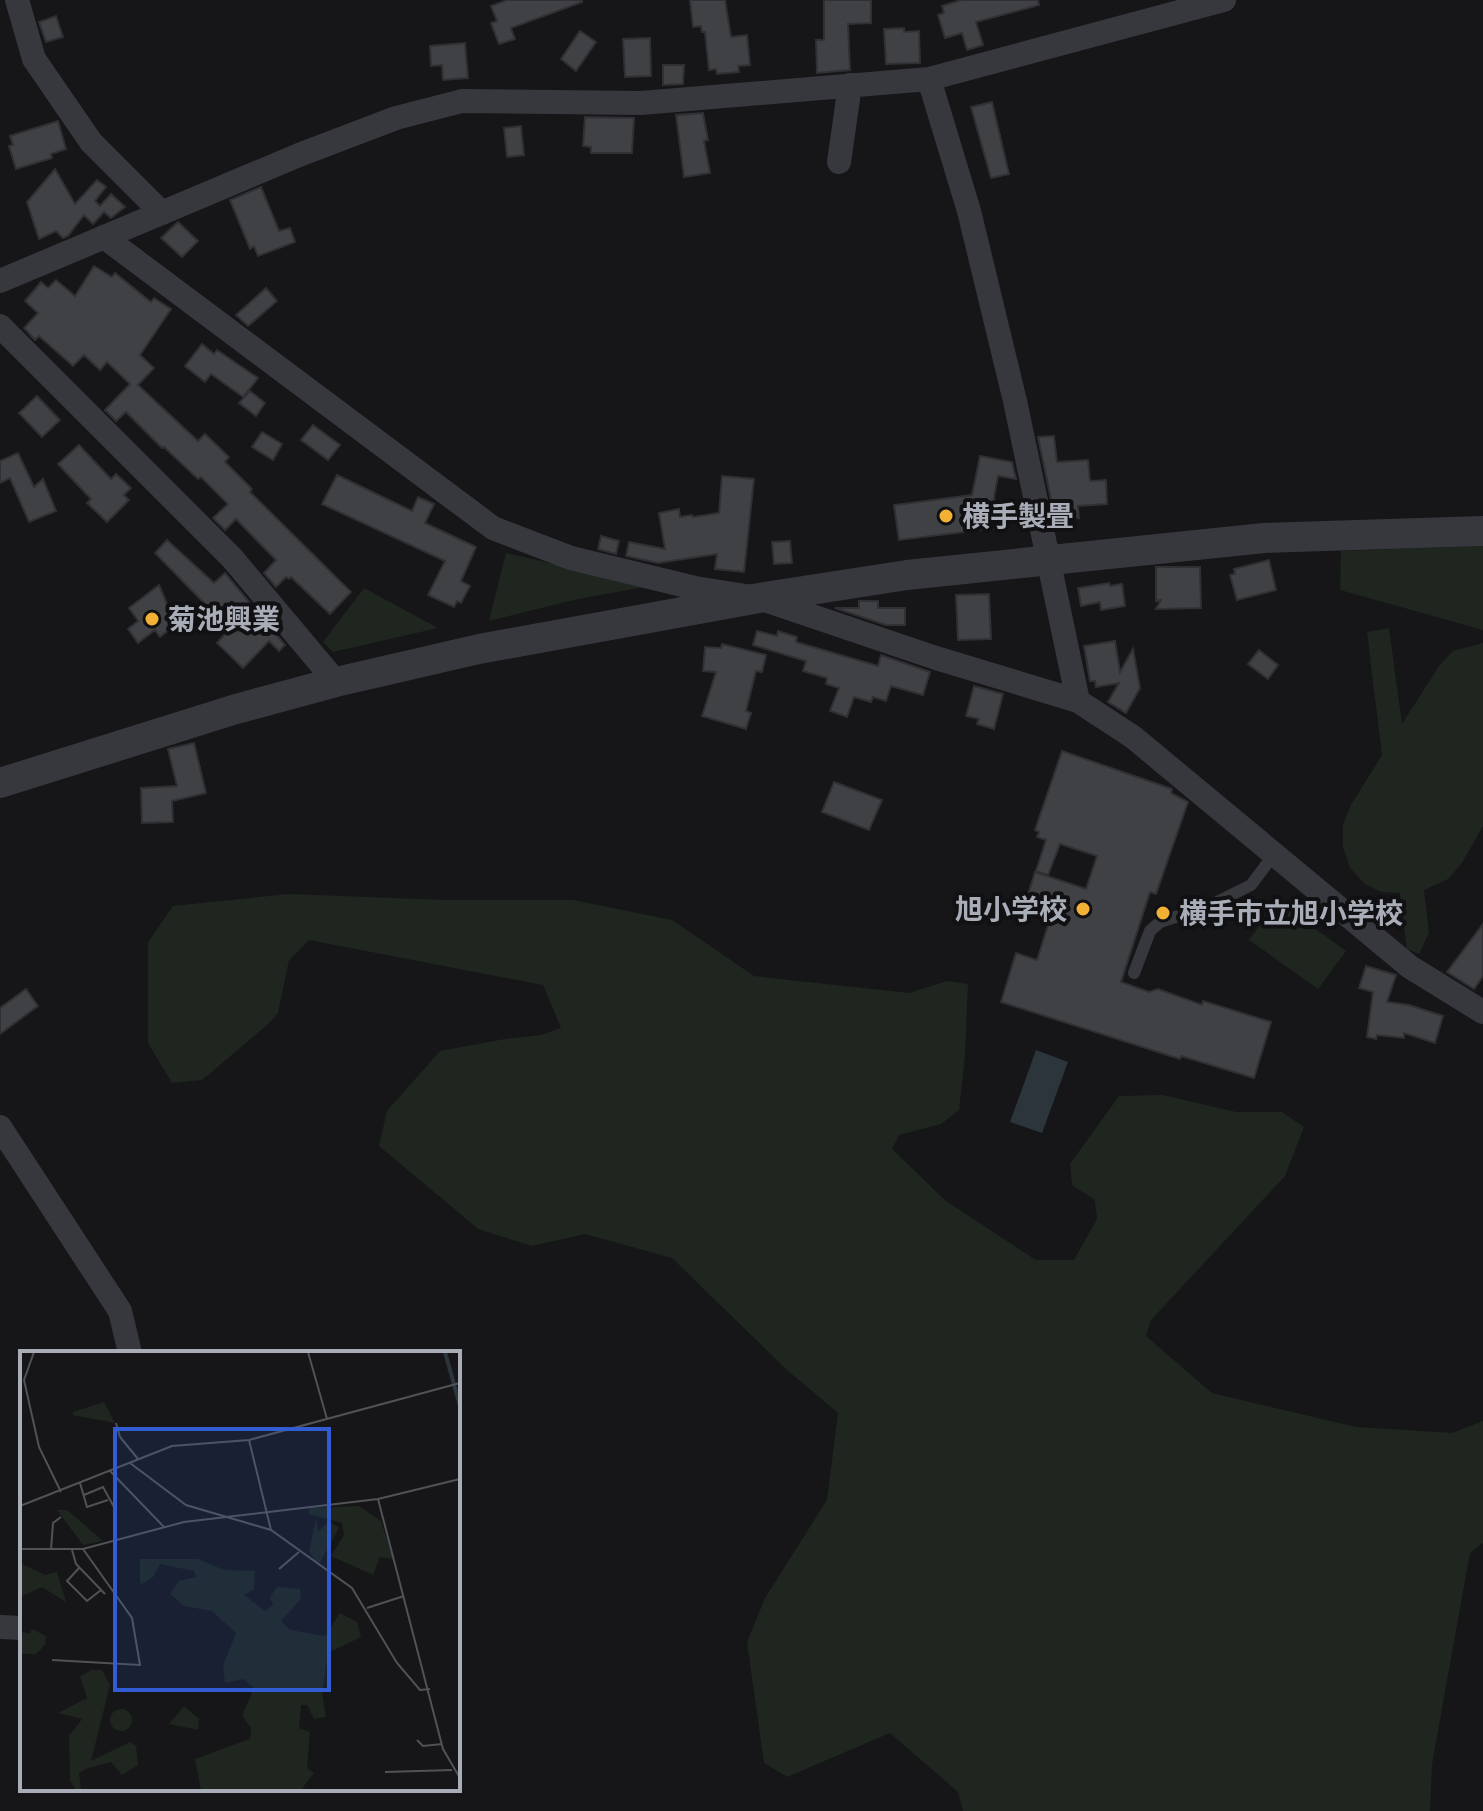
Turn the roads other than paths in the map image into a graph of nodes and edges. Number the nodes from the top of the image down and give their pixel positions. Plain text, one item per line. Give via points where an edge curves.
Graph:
1 (17, 0) edge
2 (1224, 0) edge
3 (929, 79) junction
4 (850, 85) junction
5 (839, 162) dead end
6 (162, 213) junction
7 (104, 237) junction
8 (0, 281) edge
9 (0, 326) edge
10 (1483, 531) edge
11 (1048, 559) junction
12 (759, 598) junction
13 (336, 682) junction
14 (1078, 701) junction
15 (0, 783) edge
16 (1275, 853) junction
17 (1134, 973) dead end
18 (1483, 1012) edge
19 (0, 1127) edge
20 (130, 1351) edge
21 (0, 1627) edge
22 (20, 1628) edge

1 - 6 street via 34,59 91,142
2 - 3 street
3 - 4 street
3 - 11 street via 969,211
4 - 5 street
4 - 6 street via 641,103 462,101 396,118
6 - 7 street
7 - 8 street
7 - 12 street via 493,528 571,558
9 - 13 street via 232,558
10 - 11 street via 1264,538
11 - 12 street
11 - 14 street
12 - 13 street via 479,649
12 - 14 street
13 - 15 street
14 - 16 street via 1133,737
16 - 17 lane via 1251,885 1160,922 1150,931
16 - 18 street via 1410,967
19 - 20 street via 120,1311
21 - 22 street

